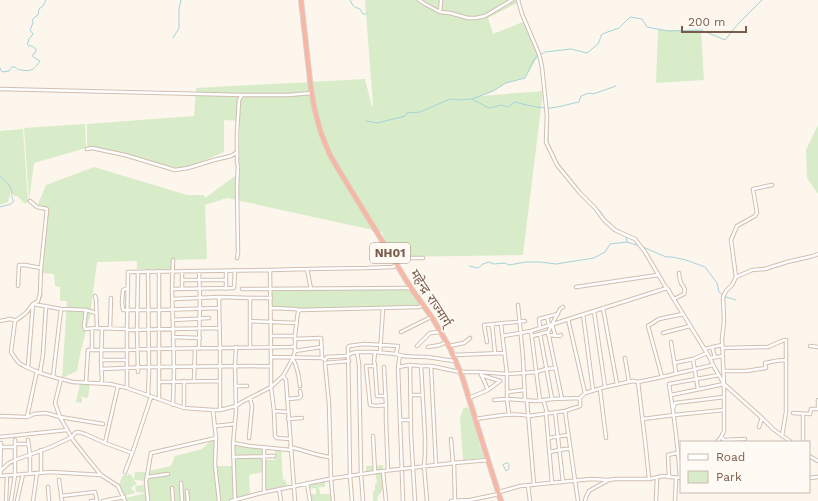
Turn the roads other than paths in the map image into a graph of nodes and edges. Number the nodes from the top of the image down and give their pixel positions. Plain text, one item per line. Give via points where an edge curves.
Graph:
1 (301, 0) edge
2 (418, 0) edge
3 (441, 0) edge
4 (512, 0) edge
5 (518, 0) edge
6 (440, 12) junction
7 (0, 89) edge
8 (312, 93) junction
9 (242, 95) junction
10 (87, 149) dead end
11 (236, 153) junction
12 (772, 185) dead end
13 (30, 201) dead end
14 (818, 254) edge
15 (237, 258) dead end
16 (394, 258) junction
17 (423, 258) dead end
18 (173, 260) dead end
19 (398, 265) junction
20 (40, 268) junction
21 (308, 269) junction
22 (235, 270) junction
23 (270, 270) junction
24 (148, 271) junction
25 (159, 271) junction
26 (173, 271) junction
27 (182, 271) junction
28 (198, 271) junction
29 (226, 271) junction
30 (138, 272) junction
31 (679, 273) dead end
32 (658, 275) junction
33 (736, 277) junction
34 (182, 280) junction
35 (199, 280) junction
36 (226, 280) junction
37 (18, 286) dead end
38 (576, 287) dead end
39 (128, 288) junction
40 (182, 288) junction
41 (271, 288) junction
42 (411, 288) junction
43 (667, 288) junction
44 (172, 289) junction
45 (200, 289) junction
46 (226, 289) junction
47 (242, 289) dead end
48 (311, 289) junction
49 (95, 296) dead end
50 (111, 298) dead end
51 (200, 298) junction
52 (220, 298) junction
53 (250, 298) junction
54 (271, 298) junction
55 (173, 299) junction
56 (674, 299) junction
57 (33, 304) junction
58 (423, 305) junction
59 (518, 305) dead end
60 (46, 306) junction
61 (563, 307) dead end
62 (61, 308) junction
63 (200, 308) junction
64 (219, 308) junction
65 (271, 308) junction
66 (383, 308) junction
67 (604, 308) junction
68 (173, 309) junction
69 (86, 310) junction
70 (127, 310) junction
71 (138, 310) junction
72 (148, 310) junction
73 (159, 310) junction
74 (300, 310) junction
75 (594, 311) junction
76 (96, 314) junction
77 (558, 314) junction
78 (583, 314) junction
79 (683, 314) junction
80 (432, 317) junction
81 (547, 317) junction
82 (199, 318) junction
83 (209, 318) dead end
84 (568, 319) junction
85 (173, 320) junction
86 (0, 321) edge
87 (15, 321) junction
88 (250, 321) junction
89 (271, 321) junction
90 (519, 322) junction
91 (525, 322) dead end
92 (297, 323) junction
93 (492, 324) junction
94 (501, 324) junction
95 (551, 325) junction
96 (690, 326) junction
97 (92, 328) junction
98 (97, 328) junction
99 (110, 328) junction
100 (220, 328) junction
101 (540, 328) junction
102 (102, 329) junction
103 (127, 329) junction
104 (173, 329) junction
105 (199, 329) junction
106 (137, 330) junction
107 (148, 330) junction
108 (160, 330) junction
109 (531, 331) junction
110 (401, 332) dead end
111 (441, 332) junction
112 (520, 333) junction
113 (663, 333) dead end
114 (540, 334) junction
115 (548, 334) junction
116 (555, 335) junction
117 (561, 335) dead end
118 (271, 336) junction
119 (503, 336) junction
120 (532, 336) junction
121 (174, 337) junction
122 (200, 338) junction
123 (295, 338) junction
124 (470, 338) dead end
125 (486, 342) dead end
126 (671, 342) dead end
127 (448, 344) junction
128 (381, 345) junction
129 (295, 346) junction
130 (417, 346) dead end
131 (722, 346) junction
132 (810, 346) dead end
133 (236, 347) junction
134 (250, 347) junction
135 (271, 347) junction
136 (322, 347) junction
137 (428, 347) dead end
138 (712, 347) junction
139 (818, 347) edge
140 (160, 348) junction
141 (173, 348) junction
142 (195, 348) junction
143 (199, 348) junction
144 (220, 348) junction
145 (92, 349) junction
146 (138, 349) junction
147 (148, 349) junction
148 (704, 349) junction
149 (102, 350) junction
150 (127, 350) junction
151 (295, 350) junction
152 (357, 352) junction
153 (375, 352) junction
154 (380, 353) junction
155 (495, 353) junction
156 (504, 353) junction
157 (707, 353) junction
158 (349, 354) junction
159 (398, 355) junction
160 (453, 355) junction
161 (723, 356) junction
162 (272, 357) junction
163 (715, 357) junction
164 (293, 358) junction
165 (322, 358) junction
166 (625, 358) dead end
167 (710, 358) junction
168 (693, 359) junction
169 (101, 360) junction
170 (127, 360) junction
171 (785, 360) dead end
172 (349, 361) junction
173 (456, 361) junction
174 (674, 363) junction
175 (375, 364) dead end
176 (410, 365) junction
177 (713, 365) junction
178 (195, 366) junction
179 (235, 366) junction
180 (271, 366) junction
181 (384, 366) dead end
182 (421, 366) junction
183 (431, 366) junction
184 (28, 367) junction
185 (148, 367) junction
186 (174, 367) junction
187 (220, 367) junction
188 (398, 367) junction
189 (128, 368) junction
190 (138, 368) junction
191 (160, 368) junction
192 (556, 368) junction
193 (101, 369) junction
194 (546, 369) junction
195 (694, 369) junction
196 (724, 370) junction
197 (38, 372) junction
198 (138, 372) dead end
199 (460, 372) junction
200 (536, 372) junction
201 (523, 373) junction
202 (676, 373) junction
203 (481, 374) junction
204 (506, 374) junction
205 (719, 375) junction
206 (283, 376) junction
207 (53, 377) junction
208 (662, 377) junction
209 (61, 379) junction
210 (696, 379) junction
211 (174, 381) junction
212 (184, 381) junction
213 (194, 381) junction
214 (220, 381) junction
215 (86, 382) junction
216 (101, 382) junction
217 (160, 382) junction
218 (629, 382) junction
219 (638, 382) junction
220 (617, 384) junction
221 (724, 384) junction
222 (118, 386) junction
223 (235, 386) junction
224 (247, 386) dead end
225 (300, 386) dead end
226 (271, 387) junction
227 (605, 387) junction
228 (127, 388) junction
229 (600, 389) junction
230 (698, 389) junction
231 (488, 390) junction
232 (524, 390) junction
233 (593, 390) junction
234 (300, 391) dead end
235 (507, 392) junction
236 (585, 393) junction
237 (410, 395) junction
238 (422, 395) junction
239 (670, 395) junction
240 (148, 396) junction
241 (386, 396) junction
242 (151, 397) junction
243 (724, 397) junction
244 (250, 398) junction
245 (469, 398) junction
246 (580, 398) junction
247 (159, 399) junction
248 (287, 399) junction
249 (507, 399) junction
250 (552, 399) junction
251 (562, 399) junction
252 (494, 400) dead end
253 (540, 400) junction
254 (818, 400) edge
255 (526, 401) junction
256 (544, 402) dead end
257 (173, 405) junction
258 (386, 405) junction
259 (236, 406) junction
260 (184, 408) junction
261 (673, 409) junction
262 (818, 409) edge
263 (213, 410) junction
264 (220, 410) junction
265 (724, 410) junction
266 (274, 411) junction
267 (565, 411) junction
268 (288, 412) junction
269 (555, 412) junction
270 (547, 413) junction
271 (793, 413) dead end
272 (674, 414) junction
273 (803, 414) junction
274 (509, 415) junction
275 (0, 416) edge
276 (529, 416) junction
277 (27, 417) junction
278 (60, 417) junction
279 (302, 418) dead end
280 (762, 418) junction
281 (288, 419) junction
282 (476, 419) junction
283 (643, 419) junction
284 (400, 420) junction
285 (411, 420) junction
286 (103, 424) dead end
287 (235, 424) junction
288 (215, 426) junction
289 (759, 428) dead end
290 (67, 430) junction
291 (568, 435) junction
292 (373, 436) dead end
293 (558, 436) junction
294 (782, 436) junction
295 (0, 437) edge
296 (722, 437) junction
297 (72, 438) junction
298 (216, 438) junction
299 (248, 438) dead end
300 (290, 438) junction
301 (548, 438) junction
302 (606, 438) dead end
303 (452, 439) dead end
304 (745, 439) dead end
305 (14, 440) dead end
306 (28, 440) dead end
307 (718, 441) edge
308 (790, 441) edge
309 (803, 441) edge
310 (1, 443) dead end
311 (105, 443) junction
312 (233, 443) junction
313 (28, 444) junction
314 (15, 446) junction
315 (1, 447) junction
316 (264, 447) junction
317 (291, 449) junction
318 (570, 449) junction
319 (42, 450) junction
320 (559, 450) junction
321 (549, 452) junction
322 (678, 453) junction
323 (132, 454) junction
324 (30, 455) junction
325 (264, 456) junction
326 (274, 456) dead end
327 (233, 457) junction
328 (330, 457) junction
329 (16, 460) junction
330 (488, 460) junction
331 (453, 463) junction
332 (436, 465) junction
333 (424, 466) junction
334 (413, 468) junction
335 (402, 469) junction
336 (383, 471) junction
337 (388, 471) junction
338 (37, 472) junction
339 (41, 472) junction
340 (125, 472) dead end
341 (375, 472) junction
342 (23, 474) junction
343 (30, 474) junction
344 (168, 474) dead end
345 (361, 474) junction
346 (16, 475) junction
347 (101, 475) junction
348 (0, 476) edge
349 (7, 476) junction
350 (350, 476) junction
351 (657, 476) junction
352 (147, 477) junction
353 (669, 477) junction
354 (679, 478) edge
355 (331, 479) junction
356 (648, 479) junction
357 (59, 480) dead end
358 (574, 480) junction
359 (609, 480) junction
360 (562, 482) junction
361 (181, 483) dead end
362 (307, 483) junction
363 (552, 483) junction
364 (534, 485) junction
365 (294, 486) junction
366 (528, 486) junction
367 (48, 488) dead end
368 (172, 488) dead end
369 (279, 489) junction
370 (187, 491) dead end
371 (264, 493) junction
372 (498, 493) junction
373 (61, 496) junction
374 (124, 497) junction
375 (6, 501) edge
376 (11, 501) edge
377 (17, 501) edge
378 (33, 501) edge
379 (48, 501) edge
380 (62, 501) edge
381 (91, 501) edge
382 (97, 501) edge
383 (103, 501) edge
384 (125, 501) edge
385 (148, 501) edge
386 (173, 501) edge
387 (182, 501) edge
388 (188, 501) edge
389 (219, 501) edge
390 (231, 501) edge
391 (235, 501) edge
392 (281, 501) edge
393 (295, 501) edge
394 (310, 501) edge
395 (333, 501) edge
396 (352, 501) edge
397 (363, 501) edge
398 (386, 501) edge
399 (403, 501) edge
400 (415, 501) edge
401 (427, 501) edge
402 (451, 501) edge
403 (455, 501) edge
404 (502, 501) edge
405 (530, 501) edge
406 (578, 501) edge
407 (585, 501) edge
408 (656, 501) edge
409 (675, 501) edge

1 - 8 highway, महेन्द्र राज्मार्ग् / NH01
2 - 6 street
3 - 6 street
4 - 6 street via 485,16 476,18
5 - 32 street via 539,54 547,116 546,142 557,165 604,220 615,230 635,239
7 - 9 street
8 - 9 street
8 - 16 highway, महेन्द्र राज्मार्ग् / NH01 via 321,133 330,155
9 - 11 street via 239,100
10 - 11 street via 125,155 175,170
11 - 15 street
12 - 33 street via 754,189 756,216 737,226 731,240
13 - 20 street via 47,209
14 - 33 street via 765,269 752,270
16 - 17 street
16 - 19 highway, महेन्द्र राज्मार्ग् / NH01
18 - 26 street
19 - 21 street
19 - 42 highway, महेन्द्र राज्मार्ग् / NH01
20 - 37 street via 19,265
20 - 57 street via 40,294 38,301
21 - 23 street
21 - 48 street
22 - 23 street
22 - 29 street
22 - 46 street via 234,288
23 - 41 street
24 - 25 street
24 - 30 street
24 - 72 street
25 - 26 street
25 - 73 street
26 - 27 street
26 - 44 street
27 - 28 street
27 - 34 street
28 - 29 street
28 - 35 street
29 - 36 street
30 - 39 street via 128,272
30 - 71 street
31 - 56 street via 685,291
32 - 38 street
32 - 43 street
33 - 131 street via 723,297
34 - 35 street
34 - 40 street
35 - 36 street
35 - 45 street
36 - 46 street
39 - 70 street
39 - 70 street via 123,290 122,300 123,310
40 - 44 street
40 - 45 street
41 - 47 street
41 - 48 street
41 - 54 street
42 - 48 street
42 - 58 highway, महेन्द्र राज्मार्ग् / NH01
43 - 56 street
43 - 67 street
44 - 55 street
45 - 46 street
45 - 51 street
49 - 76 street
50 - 99 street
51 - 52 street
51 - 55 street
51 - 63 street
52 - 53 street
52 - 64 street
53 - 54 street
53 - 88 street
54 - 65 street
55 - 68 street
56 - 79 street
57 - 60 street
57 - 87 street via 26,314
57 - 184 street
58 - 66 street
58 - 80 highway, महेन्द्र राज्मार्ग् / NH01
59 - 90 street
60 - 62 street
60 - 197 street
61 - 77 street
62 - 69 street
62 - 207 street
63 - 64 street
63 - 68 street
63 - 82 street
64 - 100 street
65 - 74 street
65 - 89 street
66 - 74 street
66 - 128 street
67 - 75 street
67 - 220 street
68 - 73 street
68 - 85 street
69 - 76 street
69 - 97 street via 85,328
70 - 71 street
70 - 103 street
71 - 72 street
71 - 106 street
72 - 73 street
72 - 107 street
73 - 108 street
74 - 92 street
75 - 78 street
75 - 227 street
76 - 98 street
77 - 81 street
77 - 95 street
78 - 84 street
78 - 233 street
79 - 96 street
79 - 208 street via 659,319 648,326
80 - 110 street
80 - 111 highway, महेन्द्र राज्मार्ग् / NH01
81 - 95 street
81 - 101 street via 539,319
82 - 83 street
82 - 85 street
82 - 105 street
84 - 95 street
84 - 236 street
85 - 104 street
86 - 87 street
87 - 184 street via 11,352 19,363
88 - 89 street
88 - 134 street
89 - 92 street
89 - 118 street
90 - 91 street
90 - 94 street
90 - 112 street
92 - 123 street
93 - 94 street
93 - 125 street via 484,325
93 - 155 street
94 - 119 street
95 - 101 street
95 - 115 street
95 - 116 street
96 - 113 street
96 - 148 street
97 - 98 street
97 - 145 street
98 - 102 street
99 - 102 street
99 - 103 street
100 - 105 street
100 - 144 street
101 - 109 street
102 - 149 street
103 - 106 street
103 - 150 street
104 - 105 street
104 - 108 street
104 - 121 street
105 - 122 street
106 - 107 street
106 - 146 street
107 - 108 street
107 - 147 street
108 - 140 street
109 - 112 street
109 - 120 street
111 - 127 highway, महेन्द्र राज्मार्ग् / NH01
111 - 130 street via 430,333
112 - 119 street
112 - 201 street
114 - 115 street
114 - 120 street
114 - 194 street
115 - 116 street
115 - 192 street
116 - 117 street
118 - 123 street
118 - 135 street
119 - 156 street
120 - 200 street
121 - 122 street
121 - 141 street
122 - 143 street
123 - 129 street
123 - 136 street via 322,338
124 - 127 street via 464,343
126 - 174 street
127 - 137 street
127 - 160 highway, महेन्द्र राज्मार्ग् / NH01
128 - 154 street
128 - 158 street via 349,346
128 - 159 street via 398,346
129 - 135 street
129 - 151 street
131 - 138 street
131 - 161 street
131 - 294 street via 768,347 785,340 786,412
132 - 139 street
133 - 134 street
133 - 144 street
133 - 179 street
134 - 135 street
135 - 162 street
136 - 151 street
136 - 165 street
138 - 148 street
138 - 163 street
140 - 141 street
140 - 147 street
140 - 191 street
141 - 142 street
141 - 186 street
142 - 143 street
142 - 178 street
143 - 144 street
144 - 187 street
145 - 149 street
145 - 215 street via 88,350
146 - 147 street
146 - 150 street
146 - 190 street
147 - 185 street
148 - 157 street
149 - 150 street
149 - 169 street
150 - 170 street
151 - 164 street
152 - 153 street
152 - 158 street
152 - 345 street
153 - 154 street
153 - 175 street
154 - 159 street
155 - 156 street
155 - 160 street
156 - 204 street
157 - 167 street
157 - 168 street
158 - 165 street via 325,360
158 - 172 street
159 - 173 street
159 - 188 street
160 - 173 highway, महेन्द्र राज्मार्ग् / NH01
161 - 163 street
161 - 196 street
162 - 164 street
162 - 180 street
163 - 167 street
164 - 165 street
164 - 206 street
164 - 225 street via 297,365
166 - 218 street
167 - 177 street
168 - 174 street
168 - 195 street
169 - 170 street
169 - 193 street
170 - 189 street
171 - 196 street via 764,363 766,368 746,371
172 - 328 street via 325,363
172 - 350 street
173 - 199 highway, महेन्द्र राज्मार्ग् / NH01
174 - 202 street
176 - 182 street
176 - 188 street
176 - 237 street
177 - 195 street
177 - 205 street
178 - 186 street
178 - 187 street
178 - 213 street
179 - 180 street
179 - 187 street
179 - 223 street
180 - 226 street
181 - 241 street
182 - 183 street
182 - 238 street
183 - 199 street
183 - 332 street
184 - 197 street
185 - 190 street
185 - 191 street
185 - 240 street
186 - 191 street
186 - 211 street
187 - 214 street
188 - 284 street
189 - 190 street
189 - 193 street
189 - 228 street
190 - 198 street
191 - 217 street
192 - 194 street
192 - 251 street
193 - 216 street
194 - 200 street
194 - 250 street
195 - 202 street
195 - 210 street
196 - 221 street
197 - 207 street
197 - 277 street
199 - 203 street
199 - 245 highway, महेन्द्र राज्मार्ग् / NH01
200 - 201 street
200 - 253 street
201 - 204 street
201 - 232 street
202 - 208 street
203 - 204 street
203 - 231 street
203 - 231 street via 500,381
204 - 235 street
205 - 210 street
205 - 221 street
206 - 226 street
206 - 248 street via 286,380
207 - 209 street
208 - 219 street
209 - 215 street
209 - 278 street via 56,403
210 - 230 street
210 - 239 street via 669,384
211 - 212 street
211 - 217 street
211 - 257 street
212 - 213 street
212 - 260 street
213 - 214 street
214 - 264 street
215 - 216 street
216 - 222 street
217 - 247 street
218 - 219 street
218 - 220 street
219 - 283 street
220 - 227 street
221 - 230 street
221 - 243 street
221 - 280 street
222 - 228 street
222 - 311 street
223 - 224 street
223 - 259 street
226 - 244 street
226 - 266 street
227 - 229 street
228 - 240 street
229 - 233 street
229 - 302 street
230 - 239 street
231 - 245 street
232 - 235 street
232 - 255 street
233 - 236 street
234 - 248 street via 299,398
235 - 249 street
236 - 246 street
237 - 238 street
237 - 285 street
238 - 333 street
239 - 261 street
240 - 242 street
241 - 258 street
241 - 258 street via 377,396 375,366 366,366 370,406
242 - 247 street
242 - 323 street
243 - 261 street via 675,403
243 - 265 street
244 - 259 street
244 - 299 street via 252,406
245 - 282 highway, महेन्द्र राज्मार्ग् / NH01
246 - 251 street
246 - 267 street via 580,406
247 - 257 street
248 - 268 street
249 - 252 street
249 - 255 street
249 - 274 street
250 - 251 street
250 - 253 street
253 - 255 street
254 - 262 street
255 - 276 street
256 - 270 street
257 - 260 street
258 - 337 street
259 - 264 street
259 - 287 street
260 - 263 street
261 - 272 street
262 - 273 street via 811,409 810,414
263 - 264 street
263 - 288 street
265 - 272 street
265 - 296 street
266 - 268 street
266 - 300 street via 276,438
267 - 269 street
267 - 291 street
268 - 281 street
269 - 270 street
269 - 293 street
270 - 276 street
270 - 301 street
271 - 273 street
272 - 283 street
272 - 322 street
273 - 309 street
274 - 276 street
274 - 282 street
275 - 277 street
276 - 364 street
277 - 278 street via 46,413
278 - 286 street
278 - 290 street
279 - 281 street
280 - 289 street
280 - 294 street
281 - 300 street
282 - 330 highway, महेन्द्र राज्मार्ग् / NH01
283 - 356 street
284 - 285 street
284 - 335 street
285 - 334 street
287 - 288 street
287 - 312 street
288 - 298 street
290 - 295 street
290 - 297 street
291 - 293 street
291 - 318 street
292 - 341 street
293 - 301 street
293 - 320 street
294 - 308 street
296 - 304 street via 724,440
296 - 307 street
297 - 311 street via 75,433 81,432
297 - 319 street
297 - 347 street
298 - 352 street via 151,453
298 - 389 street via 215,464
300 - 317 street
301 - 321 street
303 - 331 street
305 - 314 street
306 - 313 street
310 - 315 street
311 - 323 street
312 - 316 street
312 - 327 street
313 - 314 street
313 - 324 street
314 - 315 street
314 - 329 street
315 - 348 street
316 - 317 street
316 - 325 street
317 - 328 street
317 - 365 street
318 - 320 street
318 - 358 street
319 - 324 street
319 - 339 street
320 - 321 street
320 - 360 street
321 - 363 street
322 - 353 street via 668,455
322 - 354 street
323 - 340 street
324 - 329 street
324 - 343 street
325 - 326 street
325 - 327 street
325 - 371 street
327 - 391 street
328 - 355 street
329 - 346 street
329 - 348 street via 1,470
330 - 331 street
330 - 372 highway, महेन्द्र राज्मार्ग् / NH01
331 - 332 street
331 - 403 street
332 - 333 street
333 - 334 street
333 - 401 street
334 - 335 street
334 - 400 street
335 - 337 street
335 - 399 street
336 - 337 street
336 - 341 street
336 - 398 street
338 - 339 street
338 - 343 street
338 - 378 street
339 - 347 street
341 - 345 street
342 - 343 street
342 - 346 street
342 - 377 street
344 - 352 street
345 - 350 street
345 - 397 street
346 - 349 street
346 - 376 street
347 - 374 street via 118,486
348 - 349 street
349 - 375 street
350 - 355 street
350 - 396 street
351 - 353 street
351 - 356 street
351 - 408 street
352 - 385 street
353 - 354 street
354 - 409 street
355 - 362 street
355 - 395 street
356 - 359 street
357 - 373 street
358 - 359 street
358 - 360 street
358 - 406 street
359 - 407 street via 589,491
360 - 363 street
361 - 387 street
362 - 365 street
362 - 394 street
363 - 364 street
364 - 366 street
365 - 369 street
365 - 393 street
366 - 372 street
366 - 405 street
367 - 379 street
368 - 386 street
369 - 371 street
369 - 392 street
370 - 388 street
371 - 391 street
372 - 403 street
372 - 404 highway, महेन्द्र राज्मार्ग् / NH01
373 - 380 street
373 - 382 street via 95,492
374 - 383 street
374 - 384 street
381 - 382 street
390 - 391 street
402 - 403 street

